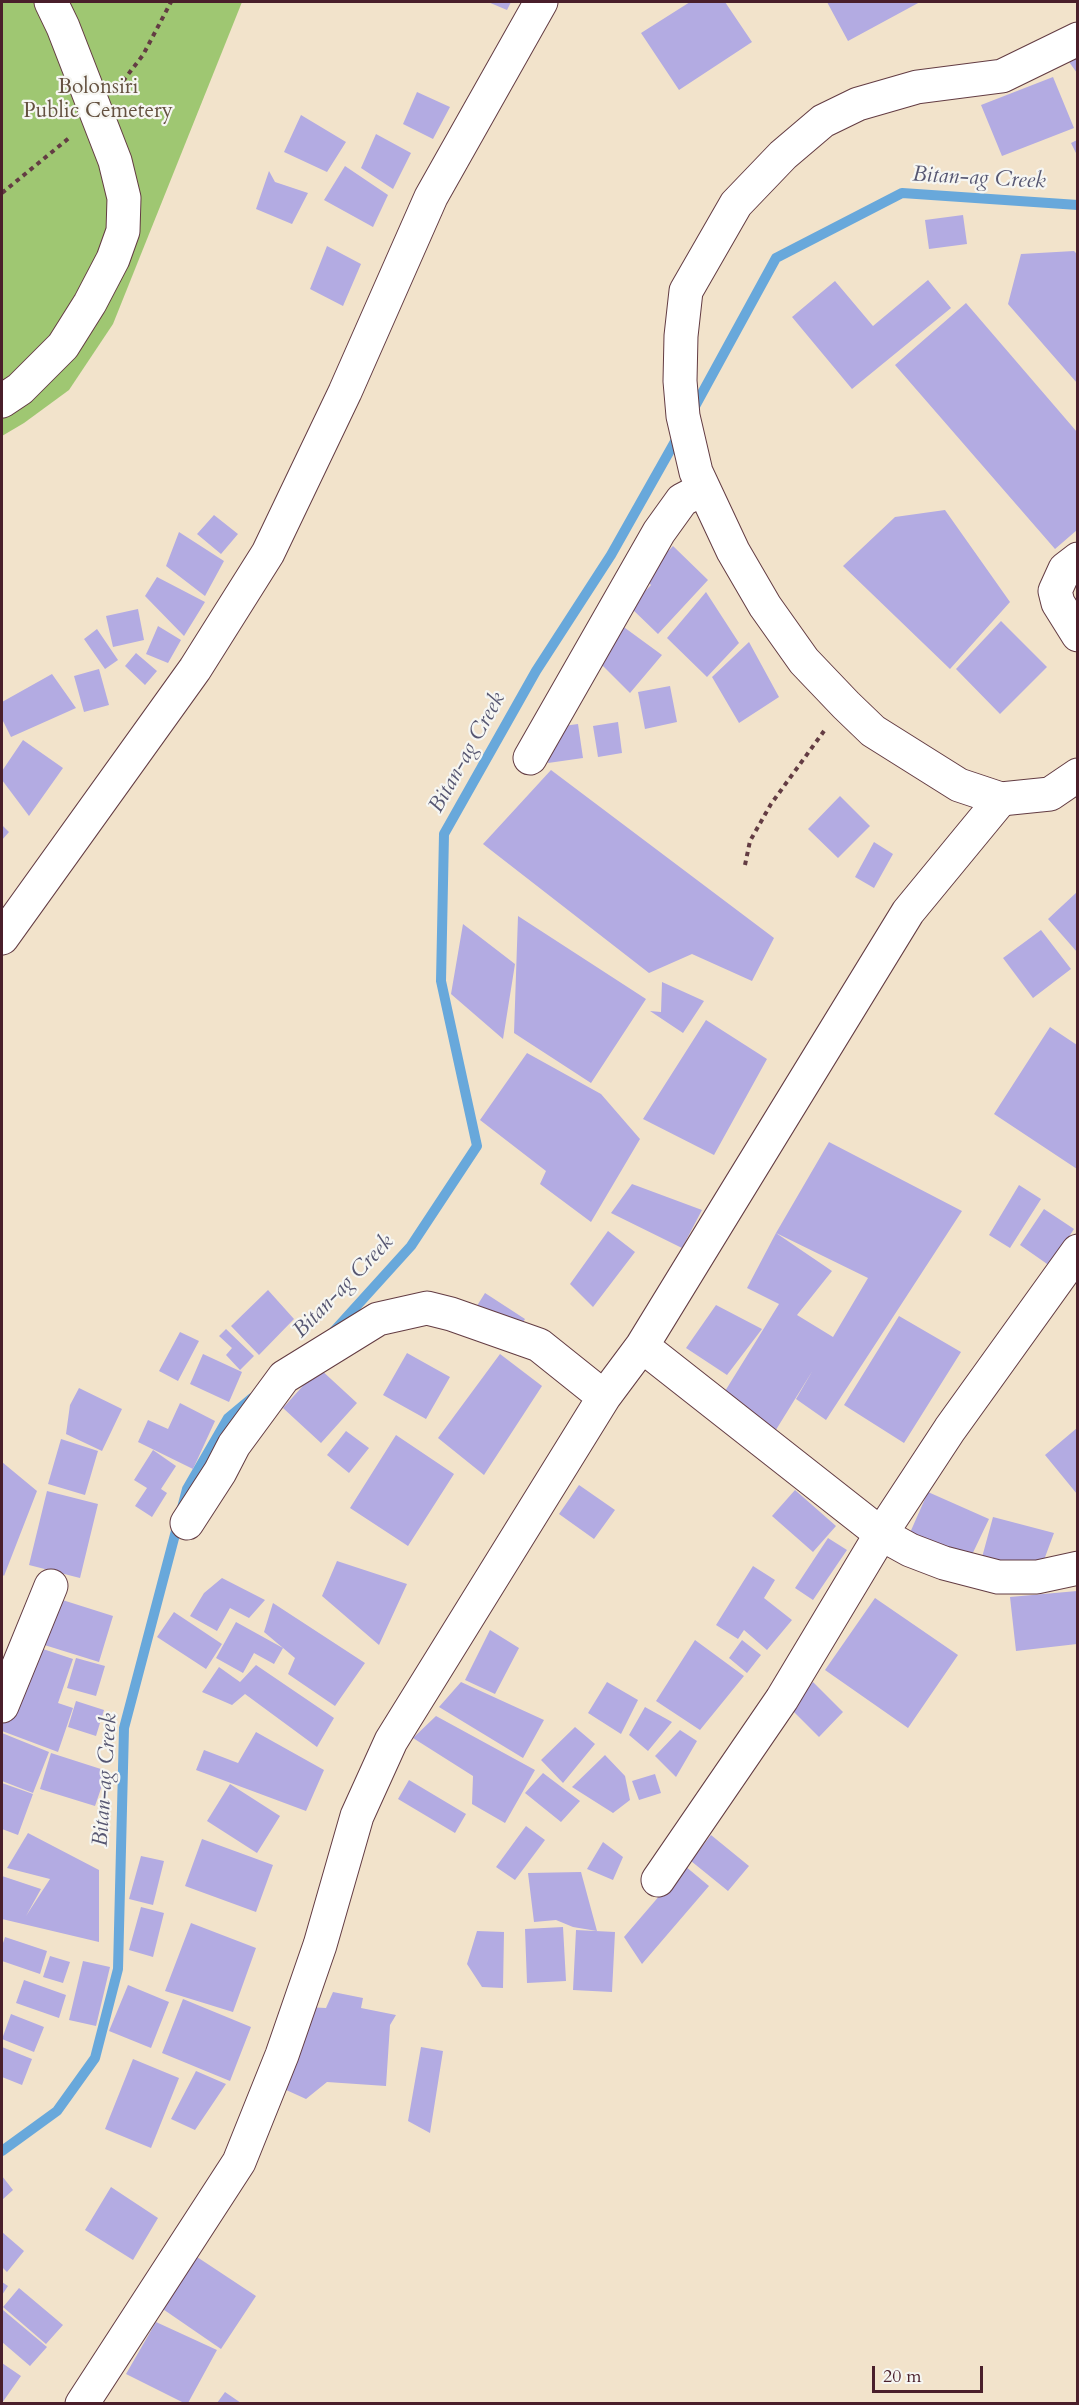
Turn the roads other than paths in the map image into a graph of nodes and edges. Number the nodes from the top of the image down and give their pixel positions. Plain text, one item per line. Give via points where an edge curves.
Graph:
1 (51, 2) edge
2 (541, 2) edge
3 (1077, 39) edge
4 (2, 401) edge
5 (703, 489) junction
6 (1077, 559) edge
7 (1077, 636) edge
8 (530, 758) dead end
9 (1077, 775) edge
10 (1001, 799) junction
11 (2, 938) edge
12 (1077, 1251) edge
13 (642, 1346) junction
14 (604, 1397) junction
15 (187, 1523) dead end
16 (881, 1534) junction
17 (1077, 1568) edge
18 (51, 1586) dead end
19 (2, 1706) edge
20 (658, 1880) dead end
21 (82, 2403) edge

1 - 4 street via 115,161 124,198 123,231 114,259 63,346 20,390
2 - 11 street via 430,197 345,392 268,553 195,669
3 - 5 street via 1002,75 917,87 858,104 823,122 783,155 736,204 686,291 681,336 683,416
5 - 8 street via 682,500 659,532
5 - 10 street via 765,606 804,661 846,705 873,731 959,785
6 - 7 street via 1065,569 1055,591
9 - 10 street via 1050,794
10 - 13 street via 908,912
12 - 16 street via 950,1429
13 - 14 street
13 - 16 street
14 - 15 street via 538,1345 451,1314 427,1308 378,1319 284,1377 234,1445
14 - 21 street via 391,1741 357,1816 321,1945 239,2162
16 - 17 street via 944,1563 998,1577 1037,1576
16 - 20 street via 782,1699
18 - 19 street

